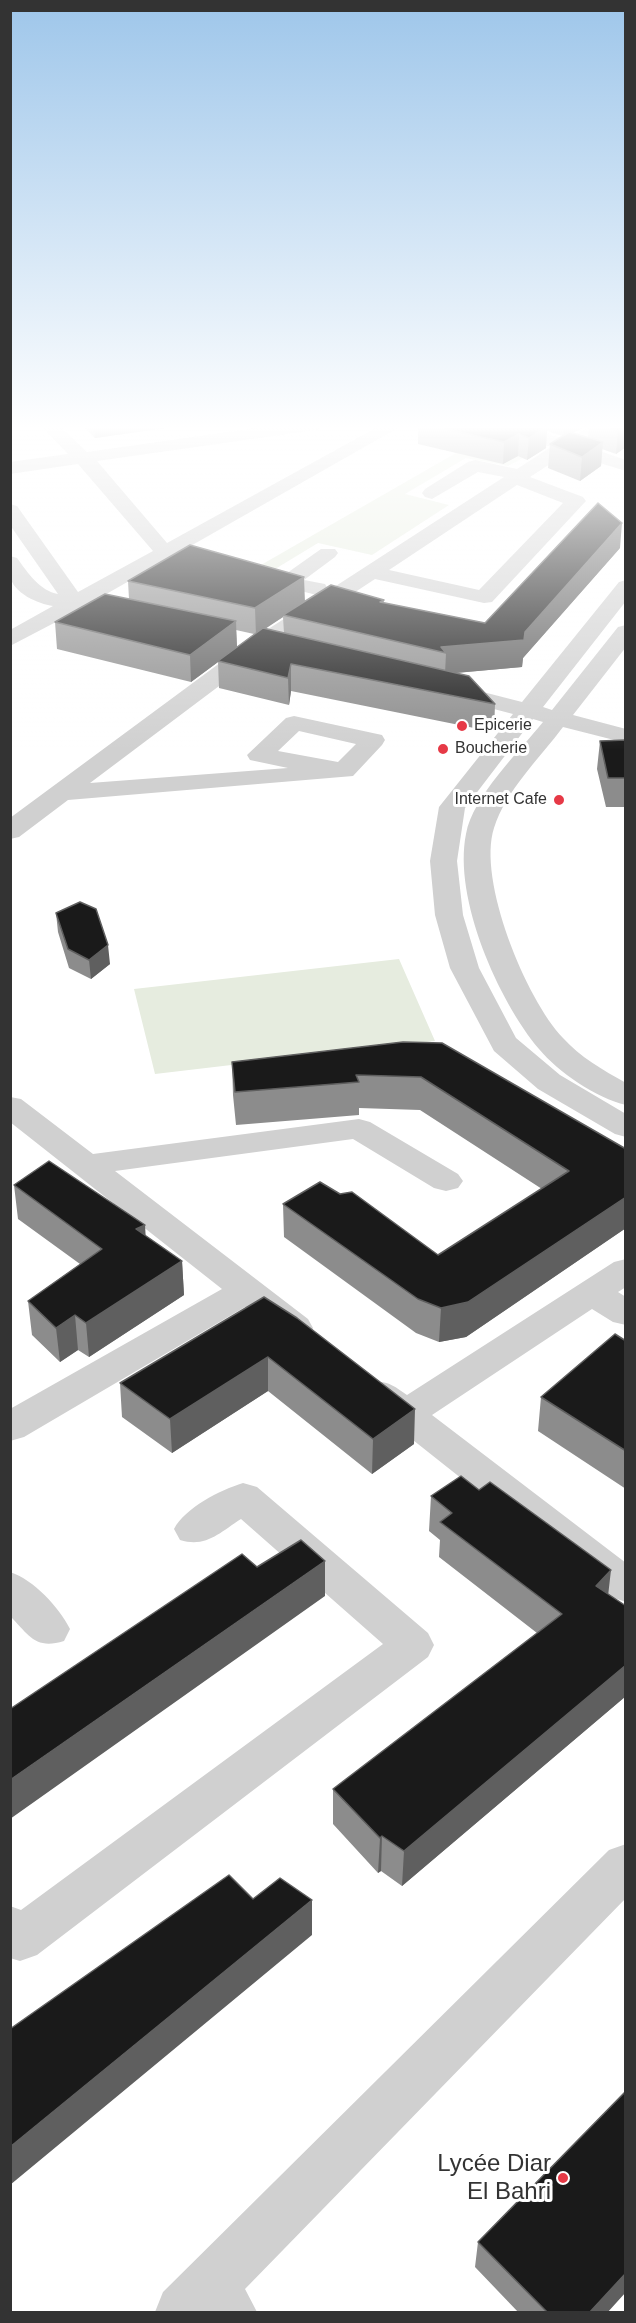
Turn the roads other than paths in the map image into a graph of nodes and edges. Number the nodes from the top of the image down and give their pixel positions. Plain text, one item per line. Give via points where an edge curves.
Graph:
1 (26, 533) edge
2 (148, 533) edge
3 (200, 533) edge
4 (431, 533) edge
5 (545, 533) edge
6 (165, 553) junction
7 (328, 553) dead end
8 (10, 562) edge
9 (371, 572) junction
10 (626, 586) edge
11 (337, 594) junction
12 (75, 603) junction
13 (150, 619) edge
14 (626, 632) edge
15 (226, 637) edge
16 (10, 639) edge
17 (259, 645) junction
18 (293, 653) edge
19 (427, 685) edge
20 (528, 709) junction
21 (560, 718) junction
22 (626, 736) edge
23 (344, 771) dead end
24 (61, 793) junction
25 (10, 831) edge
26 (626, 1096) edge
27 (10, 1106) edge
28 (626, 1127) edge
29 (86, 1165) junction
30 (446, 1181) dead end
31 (626, 1270) edge
32 (247, 1290) junction
33 (592, 1293) junction
34 (626, 1313) edge
35 (322, 1349) edge
36 (350, 1371) edge
37 (406, 1414) junction
38 (10, 1427) edge
39 (194, 1529) dead end
40 (626, 1586) edge
41 (10, 1588) edge
42 (49, 1629) dead end
43 (626, 1865) edge
44 (10, 1928) edge
45 (205, 2305) edge

1 - 12 street
2 - 6 street
3 - 6 street
4 - 9 street
5 - 9 street via 483,597
6 - 12 street
7 - 11 street via 287,582
8 - 12 street via 23,581 43,598
9 - 11 street
10 - 20 street
11 - 17 street
12 - 13 street
12 - 16 street
14 - 21 street
15 - 17 street
17 - 18 street
17 - 24 street
19 - 20 street
20 - 21 street
20 - 28 street via 452,807 444,834 445,900 457,950 507,1047 562,1092
21 - 22 street
21 - 26 street via 486,813 479,837 483,897 490,928 520,998 550,1043 578,1068
23 - 24 street
24 - 25 street
27 - 29 street
29 - 30 street via 359,1129
29 - 32 street
31 - 33 street
32 - 35 street
32 - 38 street
33 - 34 street
33 - 37 street
36 - 37 street
37 - 40 street
39 - 44 street via 243,1498 413,1645 20,1939
41 - 42 street
43 - 45 street

